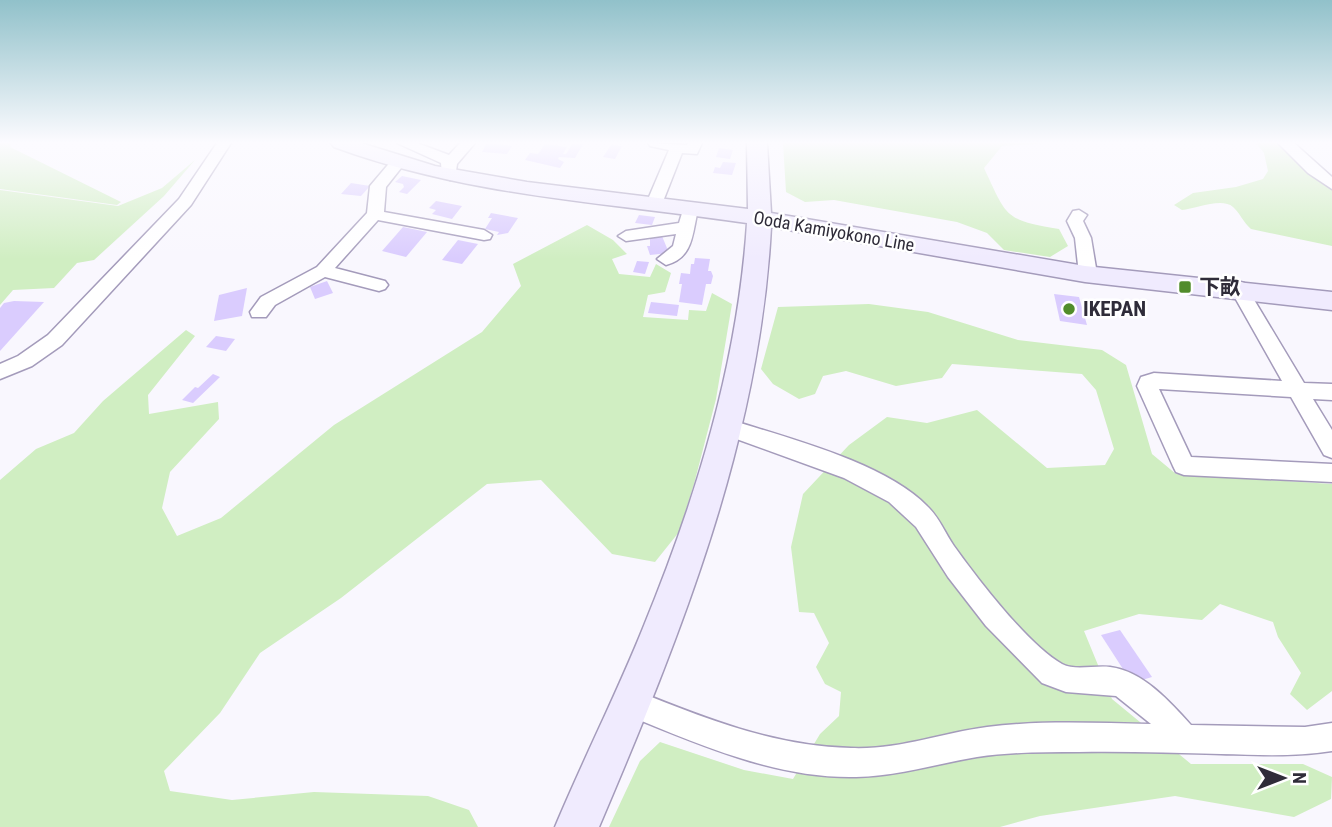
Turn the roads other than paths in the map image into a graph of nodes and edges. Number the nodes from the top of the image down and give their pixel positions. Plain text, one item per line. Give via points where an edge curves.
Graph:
1 (198, 182) edge
2 (381, 182) edge
3 (523, 182) edge
4 (663, 182) edge
5 (759, 182) edge
6 (654, 204) junction
7 (375, 215) junction
8 (1079, 215) dead end
9 (688, 218) junction
10 (761, 218) junction
11 (484, 235) dead end
12 (626, 236) dead end
13 (666, 259) dead end
14 (323, 271) junction
15 (1088, 274) junction
16 (379, 285) dead end
17 (1238, 288) junction
18 (1332, 301) edge
19 (259, 312) dead end
20 (0, 372) edge
21 (1298, 390) junction
22 (1332, 392) edge
23 (728, 427) junction
24 (1332, 449) edge
25 (1332, 473) edge
26 (632, 703) junction
27 (1332, 737) edge
28 (1186, 741) junction
29 (578, 827) edge

1 - 20 street via 185,202 55,340 26,361
2 - 7 street
3 - 6 main road, Ooda Kamiyokono Line
4 - 6 street
5 - 10 main road
6 - 9 main road, Ooda Kamiyokono Line
7 - 11 street
7 - 14 street
8 - 15 street via 1075,221 1083,238
9 - 10 main road, Ooda Kamiyokono Line
9 - 12 street
9 - 13 street via 681,249
10 - 15 main road, Ooda Kamiyokono Line
10 - 23 main road via 751,305
14 - 16 street
14 - 19 street via 268,301
15 - 17 main road, Ooda Kamiyokono Line
17 - 18 main road, Ooda Kamiyokono Line
17 - 21 street
21 - 22 street
21 - 24 street
21 - 25 street via 1154,381 1147,386 1184,466
23 - 26 main road via 687,559
23 - 28 street via 861,476 903,500 918,511 1000,622 1048,670 1060,679 1116,681 1161,712
26 - 28 street via 716,737 775,754 845,764 889,761 999,740
26 - 29 main road
27 - 28 street

